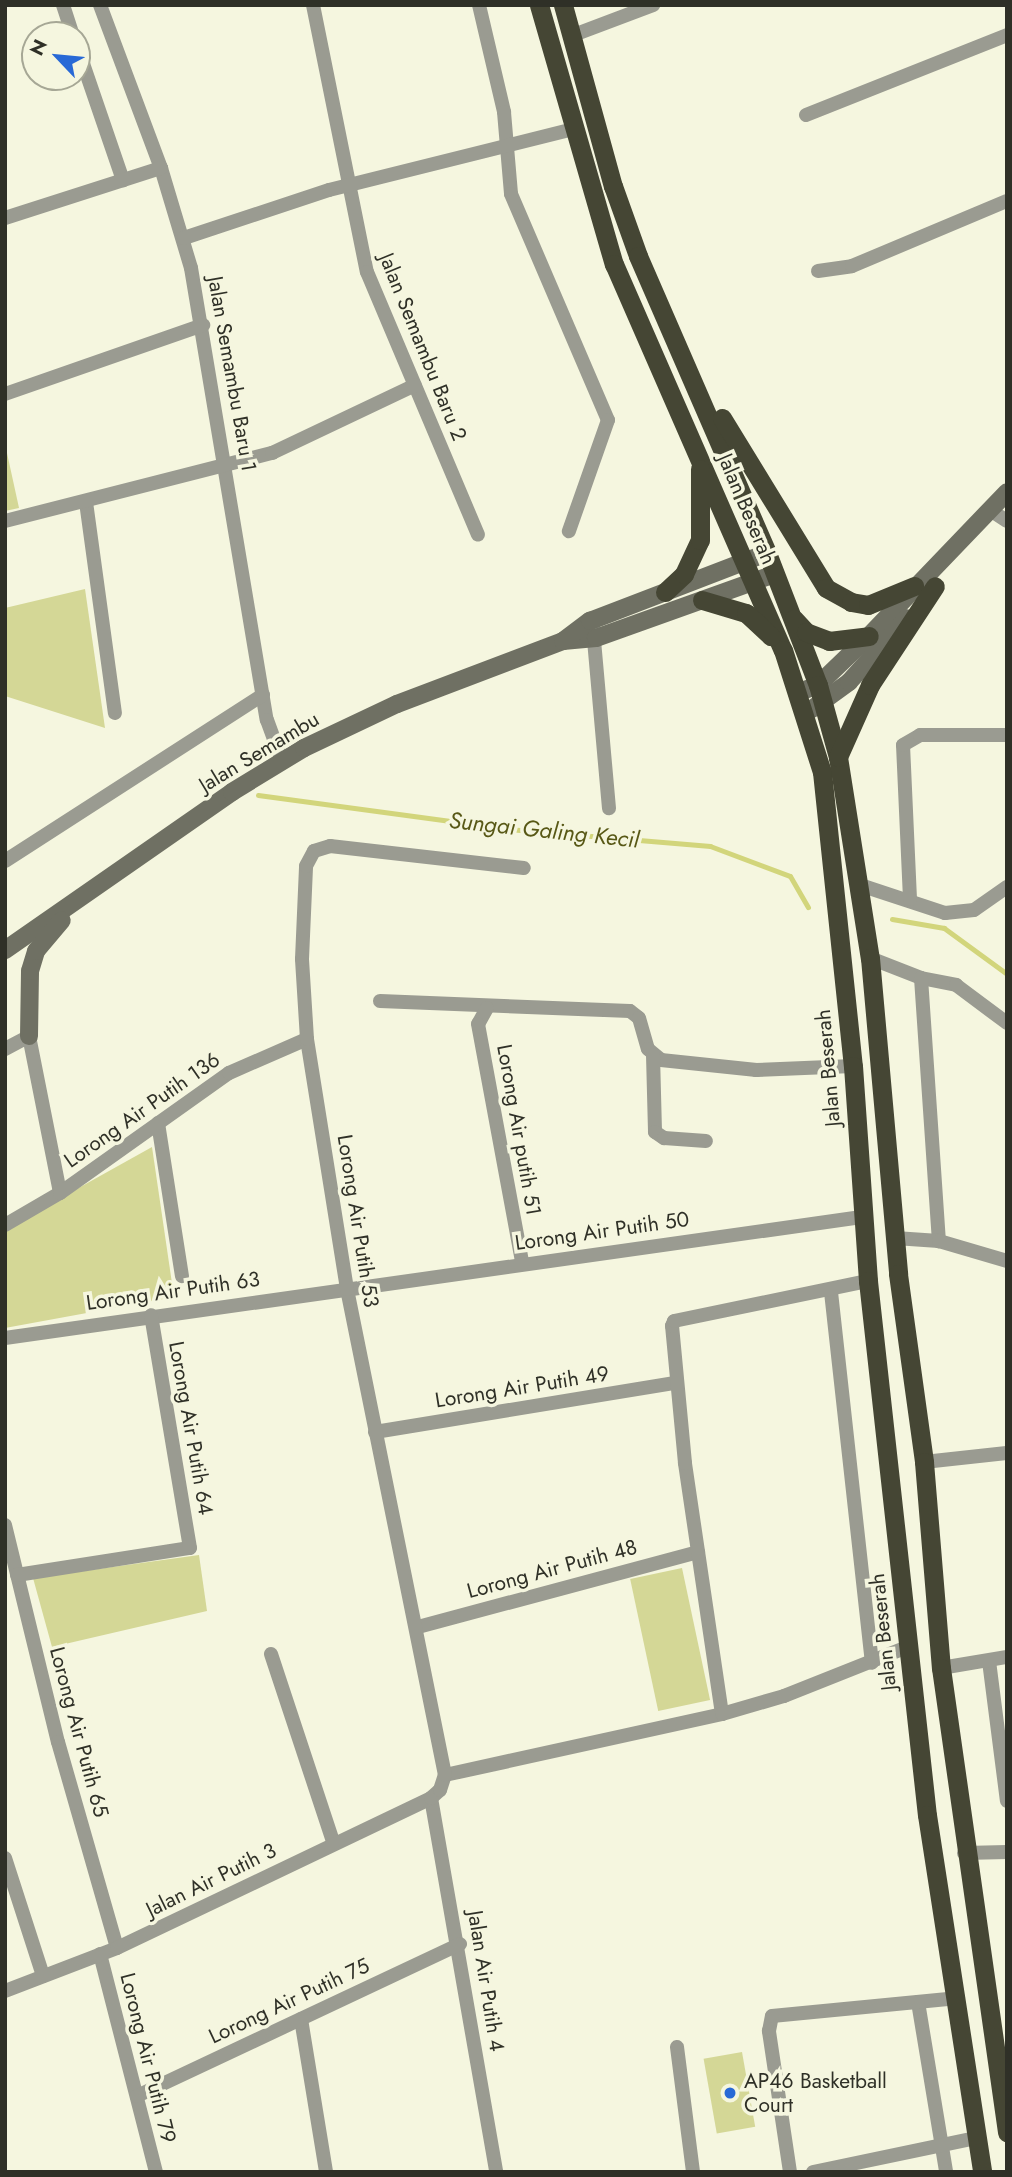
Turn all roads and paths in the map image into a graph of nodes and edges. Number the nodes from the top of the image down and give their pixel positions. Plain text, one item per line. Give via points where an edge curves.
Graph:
1 (100, 5) edge
2 (313, 5) edge
3 (479, 5) edge
4 (539, 5) edge
5 (563, 5) edge
6 (653, 5) edge
7 (614, 12) edge
8 (1007, 35) edge
9 (571, 36) junction
10 (91, 86) edge
11 (806, 115) dead end
12 (573, 129) junction
13 (505, 146) junction
14 (161, 168) junction
15 (124, 180) junction
16 (348, 187) junction
17 (1007, 201) edge
18 (5, 218) edge
19 (184, 238) junction
20 (638, 256) junction
21 (818, 271) dead end
22 (203, 325) junction
23 (415, 385) junction
24 (5, 394) edge
25 (698, 453) junction
26 (227, 465) junction
27 (1007, 492) edge
28 (86, 502) junction
29 (990, 510) junction
30 (5, 521) edge
31 (1007, 521) edge
32 (569, 531) dead end
33 (478, 535) dead end
34 (967, 536) junction
35 (767, 553) junction
36 (746, 561) junction
37 (775, 574) junction
38 (754, 582) junction
39 (914, 586) junction
40 (934, 586) junction
41 (666, 592) junction
42 (702, 600) junction
43 (791, 615) junction
44 (593, 630) junction
45 (869, 636) junction
46 (783, 650) junction
47 (818, 685) junction
48 (797, 693) junction
49 (263, 695) junction
50 (814, 708) junction
51 (115, 713) dead end
52 (1007, 734) edge
53 (838, 757) junction
54 (282, 761) junction
55 (610, 808) dead end
56 (5, 860) edge
57 (126, 865) junction
58 (524, 868) dead end
59 (857, 884) junction
60 (1007, 887) edge
61 (910, 899) junction
62 (5, 950) edge
63 (870, 958) junction
64 (921, 978) junction
65 (380, 1002) dead end
66 (487, 1008) junction
67 (1007, 1023) edge
68 (29, 1035) junction
69 (307, 1039) junction
70 (5, 1049) edge
71 (653, 1055) junction
72 (853, 1066) junction
73 (158, 1123) junction
74 (706, 1141) dead end
75 (60, 1193) junction
76 (862, 1217) junction
77 (5, 1225) edge
78 (895, 1238) junction
79 (939, 1241) junction
80 (1007, 1261) edge
81 (522, 1262) junction
82 (182, 1276) dead end
83 (868, 1281) junction
84 (347, 1289) junction
85 (831, 1292) junction
86 (151, 1315) junction
87 (5, 1338) edge
88 (675, 1383) junction
89 (375, 1432) junction
90 (1007, 1453) edge
91 (924, 1462) junction
92 (5, 1529) edge
93 (698, 1552) junction
94 (17, 1575) junction
95 (418, 1627) junction
96 (907, 1647) junction
97 (271, 1654) dead end
98 (1007, 1657) edge
99 (989, 1661) junction
100 (872, 1663) junction
101 (941, 1668) junction
102 (722, 1714) junction
103 (445, 1774) junction
104 (431, 1798) junction
105 (1007, 1801) edge
106 (333, 1841) junction
107 (1007, 1852) edge
108 (964, 1853) junction
109 (5, 1858) edge
110 (460, 1944) junction
111 (117, 1948) junction
112 (100, 1954) junction
113 (43, 1976) junction
114 (5, 1991) edge
115 (958, 1998) junction
116 (918, 2001) junction
117 (301, 2019) junction
118 (677, 2047) dead end
119 (137, 2096) junction
120 (1007, 2132) edge
121 (976, 2138) junction
122 (942, 2146) junction
123 (156, 2172) edge
124 (326, 2172) edge
125 (496, 2172) edge
126 (692, 2172) edge
127 (790, 2172) edge
128 (813, 2172) edge
129 (946, 2172) edge
130 (982, 2172) edge

1 - 14 street, Jalan Semambu Baru 1
2 - 16 street, Jalan Semambu Baru 2
3 - 13 street via 504,113
4 - 12 highway, Jalan Beserah
5 - 9 highway, Jalan Beserah
6 - 7 street
7 - 9 street
8 - 11 street
9 - 20 highway, Jalan Beserah
10 - 15 street
12 - 13 street
12 - 25 highway, Jalan Beserah via 614,264
13 - 16 street
13 - 32 street via 511,194 608,420
14 - 15 street
14 - 19 street, Jalan Semambu Baru 1
15 - 18 street
16 - 19 street
16 - 23 street, Jalan Semambu Baru 2 via 370,283
17 - 21 street via 852,266
19 - 22 street, Jalan Semambu Baru 1
20 - 35 highway, Jalan Beserah
20 - 39 highway via 733,440 813,573 838,596 868,605
22 - 24 street
22 - 26 street, Jalan Semambu Baru 1
23 - 26 street via 272,453
23 - 33 street, Jalan Semambu Baru 2
25 - 36 highway, Jalan Beserah
25 - 41 highway via 700,540 693,560
26 - 28 street
26 - 49 street, Jalan Semambu Baru 1
27 - 29 main road
28 - 30 street
28 - 51 street
29 - 31 street
29 - 34 main road
34 - 39 main road
34 - 40 main road
35 - 36 main road, Jalan Semambu
35 - 37 highway, Jalan Beserah
36 - 38 highway, Jalan Beserah
36 - 41 main road, Jalan Semambu
37 - 38 main road, Jalan Semambu
37 - 43 highway, Jalan Beserah
38 - 42 main road, Jalan Semambu
38 - 46 highway, Jalan Beserah
39 - 45 main road
40 - 50 main road
40 - 53 highway via 870,685
41 - 44 main road, Jalan Semambu
42 - 44 main road, Jalan Semambu
42 - 46 highway via 755,618
43 - 45 highway via 806,632 829,641
43 - 47 highway, Jalan Beserah
44 - 54 main road, Jalan Semambu via 397,704
44 - 55 street
45 - 47 main road
46 - 48 highway, Jalan Beserah
47 - 48 main road
47 - 50 highway, Jalan Beserah
48 - 50 highway, Jalan Beserah
49 - 54 street, Jalan Semambu Baru 1
49 - 56 street
50 - 53 highway, Jalan Beserah
50 - 72 highway, Jalan Beserah
52 - 61 street via 920,735 903,745
53 - 59 highway, Jalan Beserah
54 - 57 main road, Jalan Semambu
57 - 62 main road, Jalan Semambu
57 - 68 main road via 48,932 36,950 30,971
58 - 69 street, Lorong Air Putih 53 via 330,846 314,851 306,866 302,959
59 - 61 street
59 - 63 highway, Jalan Beserah
60 - 61 street via 966,912 935,911
63 - 64 street
63 - 78 highway, Jalan Beserah
64 - 67 street via 956,985
64 - 79 street
65 - 66 street
66 - 71 street via 635,1012
66 - 81 street, Lorong Air putih 51 via 478,1024
68 - 70 street
68 - 75 street
69 - 73 street, Lorong Air Putih 136 via 229,1073
69 - 84 street, Lorong Air Putih 53
71 - 72 street via 662,1060 756,1070
71 - 74 street via 655,1132 664,1138
72 - 76 highway, Jalan Beserah
73 - 75 street, Lorong Air Putih 136
73 - 82 street
75 - 77 street, Lorong Air Putih 136
76 - 81 street, Lorong Air Putih 50
76 - 83 highway, Jalan Beserah
78 - 79 street
78 - 91 highway, Jalan Beserah
79 - 80 street
81 - 84 street, Lorong Air Putih 50
83 - 85 street
83 - 96 highway, Jalan Beserah
84 - 86 street, Lorong Air Putih 63
84 - 89 street, Lorong Air Putih 53
85 - 88 street via 674,1321
85 - 100 street
86 - 87 street, Lorong Air Putih 63
86 - 94 street, Lorong Air Putih 64 via 190,1548
88 - 89 street, Lorong Air Putih 49
88 - 93 street
89 - 95 street, Lorong Air Putih 53
90 - 91 street
91 - 101 highway, Jalan Beserah
92 - 94 street, Lorong Air Putih 65
93 - 95 street, Lorong Air Putih 48
93 - 102 street
94 - 111 street, Lorong Air Putih 65
95 - 103 street, Lorong Air Putih 53
96 - 100 street
96 - 115 highway, Jalan Beserah via 927,1815
97 - 106 street
98 - 99 street
99 - 101 street
99 - 105 street
100 - 102 street
101 - 108 highway, Jalan Beserah
102 - 103 street
103 - 104 street
104 - 106 street, Jalan Air Putih 3
104 - 110 street, Jalan Air Putih 4
106 - 111 street, Jalan Air Putih 3
107 - 108 street
108 - 120 highway, Jalan Beserah
109 - 113 street
110 - 117 street, Lorong Air Putih 75
110 - 125 street, Jalan Air Putih 4
111 - 112 street, Jalan Air Putih 3
112 - 113 street, Jalan Air Putih 3
112 - 119 street, Lorong Air Putih 79
113 - 114 street, Jalan Air Putih 3
115 - 116 street
115 - 121 highway, Jalan Beserah
116 - 122 street
116 - 127 street via 772,2016 769,2031
117 - 119 street, Lorong Air Putih 75
117 - 124 street
118 - 126 street
119 - 123 street, Lorong Air Putih 79
121 - 122 street
121 - 130 highway, Jalan Beserah
122 - 128 street
122 - 129 street

